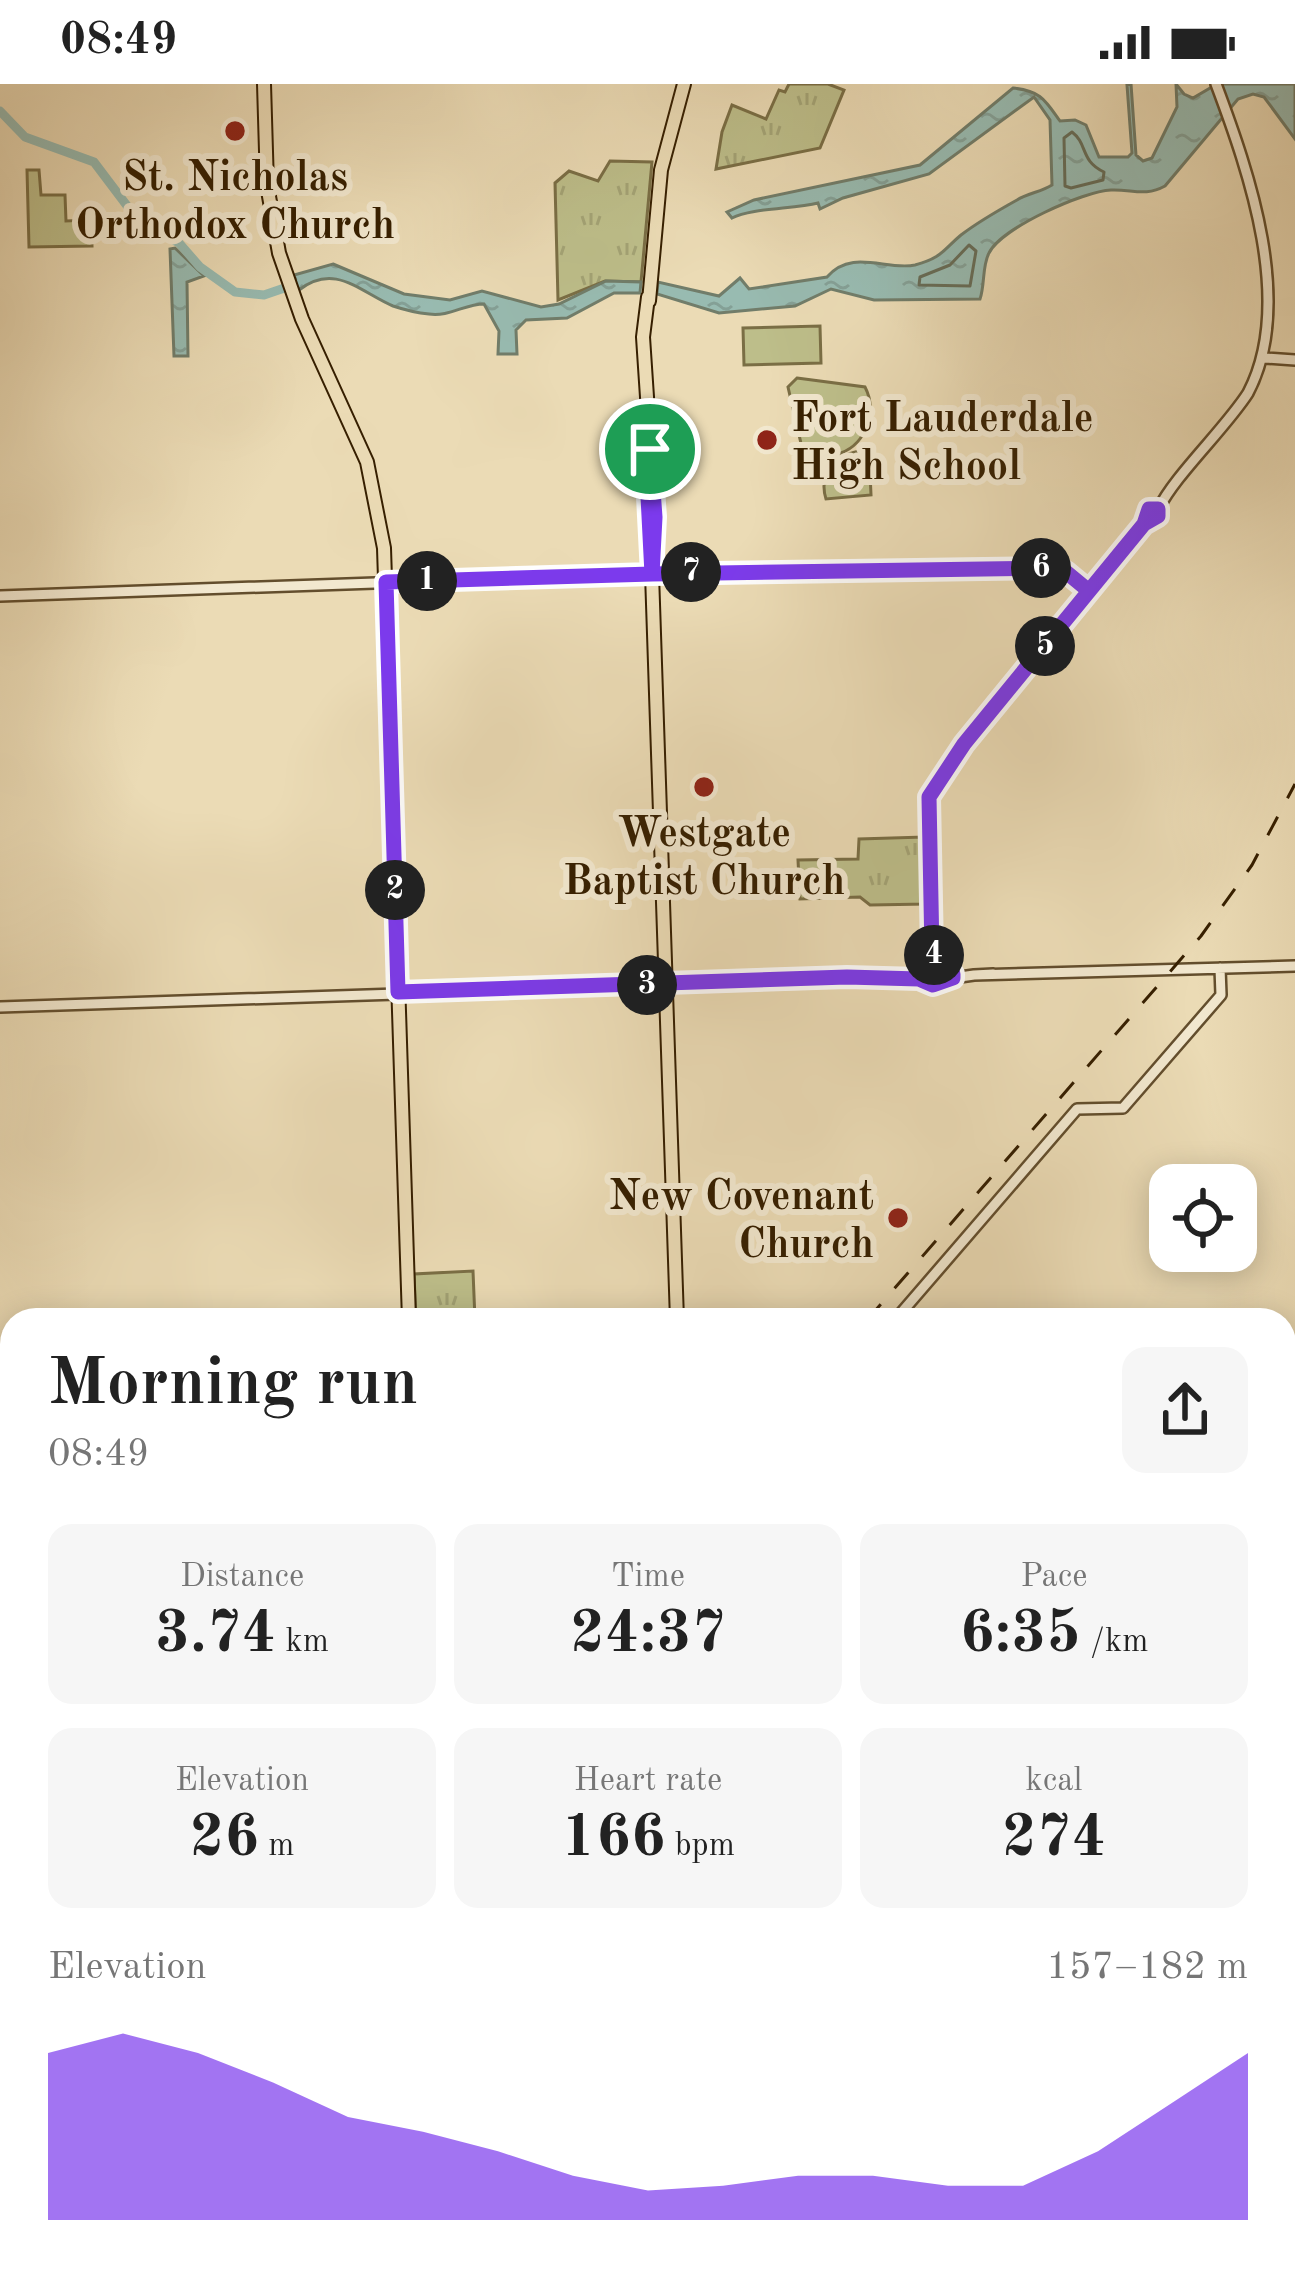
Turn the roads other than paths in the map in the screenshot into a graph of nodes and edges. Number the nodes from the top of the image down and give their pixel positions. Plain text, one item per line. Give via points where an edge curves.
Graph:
1 (265, 84) edge
2 (687, 84) edge
3 (1216, 84) edge
4 (1265, 358) junction
5 (1295, 360) edge
6 (652, 574) junction
7 (386, 582) junction
8 (1089, 591) junction
9 (0, 596) edge
10 (1295, 966) edge
11 (1220, 968) junction
12 (932, 974) junction
13 (664, 984) junction
14 (398, 992) junction
15 (0, 1006) edge
16 (409, 1308) edge
17 (677, 1308) edge
18 (905, 1308) edge

1 - 7 main road via 267,185 286,278 367,462
2 - 6 main road via 661,170 643,337
3 - 4 street via 1263,210 1270,273
4 - 5 street
4 - 8 street via 1249,392
6 - 7 street
6 - 8 street via 1049,568
6 - 13 main road
7 - 9 street
7 - 14 main road
8 - 12 street via 929,797
10 - 11 street
11 - 12 street
11 - 18 street via 1221,995 1123,1108 1077,1109
12 - 13 street
13 - 14 street
13 - 17 main road
14 - 15 street
14 - 16 main road

